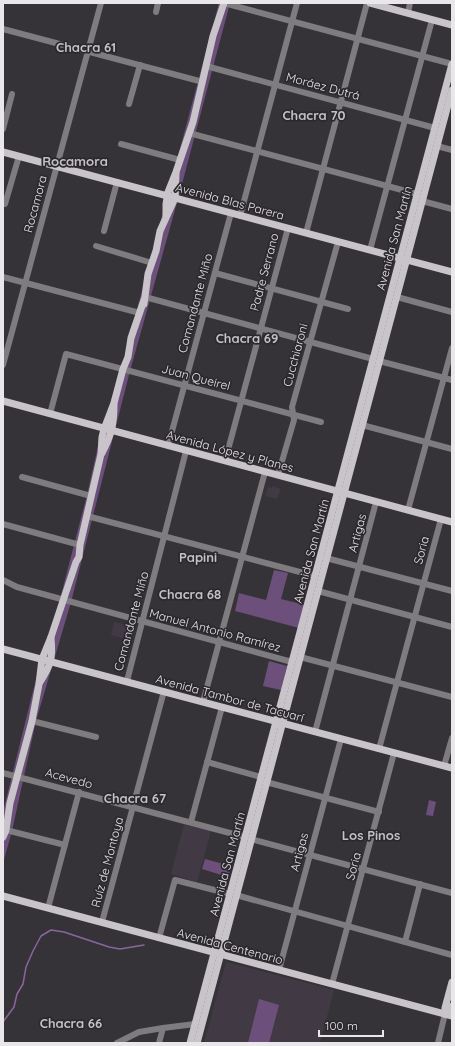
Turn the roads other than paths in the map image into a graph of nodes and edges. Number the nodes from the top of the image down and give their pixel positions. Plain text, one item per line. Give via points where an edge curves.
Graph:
1 (101, 3) edge
2 (158, 3) edge
3 (224, 3) edge
4 (297, 3) edge
5 (368, 3) edge
6 (410, 3) edge
7 (156, 12) dead end
8 (408, 13) junction
9 (432, 20) junction
10 (292, 21) junction
11 (452, 25) edge
12 (3, 29) edge
13 (357, 38) junction
14 (88, 51) junction
15 (422, 56) junction
16 (452, 64) edge
17 (140, 65) junction
18 (206, 66) junction
19 (203, 82) junction
20 (275, 85) junction
21 (452, 90) edge
22 (12, 94) dead end
23 (340, 102) junction
24 (129, 104) dead end
25 (405, 119) junction
26 (435, 128) junction
27 (3, 129) edge
28 (189, 133) junction
29 (121, 144) dead end
30 (437, 146) junction
31 (452, 150) edge
32 (258, 151) junction
33 (3, 152) edge
34 (19, 156) junction
35 (180, 160) junction
36 (57, 166) junction
37 (323, 168) junction
38 (176, 172) junction
39 (117, 182) junction
40 (387, 186) junction
41 (418, 194) junction
42 (167, 196) junction
43 (175, 198) junction
44 (422, 201) junction
45 (5, 204) dead end
46 (452, 209) edge
47 (231, 213) junction
48 (166, 216) junction
49 (240, 216) junction
50 (288, 228) junction
51 (104, 231) dead end
52 (306, 233) junction
53 (338, 242) junction
54 (96, 246) dead end
55 (370, 250) junction
56 (403, 259) junction
57 (152, 262) junction
58 (452, 272) edge
59 (215, 273) junction
60 (3, 277) edge
61 (25, 283) junction
62 (271, 289) junction
63 (396, 297) junction
64 (144, 299) junction
65 (321, 302) junction
66 (348, 309) dead end
67 (140, 312) junction
68 (452, 312) edge
69 (204, 313) junction
70 (261, 328) junction
71 (310, 342) junction
72 (452, 348) edge
73 (376, 360) junction
74 (3, 365) edge
75 (123, 369) junction
76 (444, 378) junction
77 (452, 380) edge
78 (184, 386) junction
79 (3, 401) edge
80 (241, 401) junction
81 (114, 403) junction
82 (50, 414) junction
83 (293, 415) junction
84 (321, 422) dead end
85 (362, 424) junction
86 (104, 428) junction
87 (112, 431) junction
88 (426, 442) junction
89 (168, 446) junction
90 (452, 449) edge
91 (186, 451) junction
92 (101, 454) junction
93 (225, 461) junction
94 (266, 472) junction
95 (278, 475) junction
96 (22, 477) dead end
97 (341, 492) junction
98 (91, 496) junction
99 (376, 502) junction
100 (408, 510) junction
101 (87, 516) junction
102 (441, 519) junction
103 (452, 522) edge
104 (3, 524) edge
105 (164, 536) junction
106 (79, 549) junction
107 (243, 556) junction
108 (326, 558) junction
109 (359, 567) junction
110 (315, 576) junction
111 (3, 580) edge
112 (424, 584) junction
113 (318, 591) junction
114 (452, 591) edge
115 (63, 600) junction
116 (350, 600) junction
117 (415, 617) junction
118 (142, 621) junction
119 (452, 627) edge
120 (51, 637) junction
121 (220, 642) junction
122 (3, 648) edge
123 (300, 657) junction
124 (42, 659) junction
125 (51, 661) junction
126 (292, 662) junction
127 (333, 665) junction
128 (127, 681) junction
129 (397, 683) junction
130 (39, 684) junction
131 (164, 691) junction
132 (452, 697) edge
133 (203, 702) junction
134 (222, 707) junction
135 (32, 720) junction
136 (279, 723) junction
137 (315, 732) junction
138 (96, 737) dead end
139 (452, 738) edge
140 (341, 739) junction
141 (379, 749) junction
142 (394, 753) junction
143 (207, 762) junction
144 (444, 766) junction
145 (452, 768) edge
146 (3, 772) edge
147 (18, 776) junction
148 (264, 780) junction
149 (79, 792) junction
150 (325, 797) junction
151 (133, 807) junction
152 (379, 812) junction
153 (191, 822) junction
154 (4, 833) edge
155 (248, 838) junction
156 (64, 845) junction
157 (310, 855) junction
158 (363, 869) junction
159 (420, 884) junction
160 (452, 893) edge
161 (233, 895) junction
162 (3, 896) edge
163 (48, 908) junction
164 (295, 911) junction
165 (102, 922) junction
166 (348, 926) junction
167 (159, 938) junction
168 (405, 942) junction
169 (218, 953) junction
170 (452, 955) edge
171 (279, 970) junction
172 (452, 982) edge
173 (332, 984) junction
174 (452, 1006) edge
175 (449, 1015) edge
176 (195, 1024) junction
177 (163, 1028) junction
178 (117, 1043) edge
179 (159, 1043) edge
180 (190, 1043) edge
181 (197, 1043) edge
182 (438, 1043) edge

1 - 14 street, Rocamora
2 - 7 street
3 - 10 street
3 - 18 main road
4 - 10 street
5 - 8 main road
5 - 13 street
6 - 8 street
8 - 9 main road
9 - 11 main road
9 - 15 street
10 - 13 street
10 - 20 street
12 - 14 street
13 - 15 street
13 - 23 street
14 - 17 street
14 - 36 street, Rocamora
15 - 16 street
15 - 25 street
16 - 26 main road, Avenida San Martín
17 - 19 street
17 - 24 street
18 - 19 main road
18 - 20 street, Moráez Dutrá
19 - 28 main road
20 - 23 street, Moráez Dutrá
20 - 32 street
21 - 30 main road, Avenida San Martín
22 - 27 street
23 - 25 street, Moráez Dutrá
23 - 37 street
25 - 26 street, Moráez Dutrá
25 - 40 street
26 - 41 main road, Avenida San Martín
28 - 32 street
28 - 35 main road
29 - 35 street
30 - 31 street
30 - 44 main road, Avenida San Martín
32 - 37 street
32 - 49 street
33 - 34 main road, Avenida Blas Parera
34 - 36 main road, Avenida Blas Parera
34 - 45 street
35 - 38 main road
36 - 39 main road, Avenida Blas Parera
36 - 61 street, Rocamora
37 - 40 street
37 - 52 street
38 - 42 main road
38 - 43 main road
39 - 42 main road, Avenida Blas Parera
39 - 51 street
40 - 41 street
40 - 55 street
41 - 56 main road, Avenida San Martín
42 - 43 main road, Avenida Blas Parera
42 - 48 main road
43 - 47 main road, Avenida Blas Parera
43 - 48 main road
44 - 46 street
44 - 56 main road, Avenida San Martín
47 - 49 main road, Avenida Blas Parera
47 - 59 street, Comandante Miño
48 - 57 main road
49 - 50 main road, Avenida Blas Parera
50 - 52 main road, Avenida Blas Parera
50 - 62 street, Padre Serrano
52 - 53 main road, Avenida Blas Parera
53 - 55 main road, Avenida Blas Parera
53 - 65 street, Cucchiaroni
54 - 57 street
55 - 56 main road, Avenida Blas Parera
56 - 58 main road, Avenida Blas Parera
56 - 63 main road, Avenida San Martín
56 - 73 main road, Avenida San Martín
57 - 64 main road
59 - 62 street
59 - 69 street, Comandante Miño
60 - 61 street
61 - 67 street
61 - 74 street, Rocamora
62 - 65 street
62 - 70 street, Padre Serrano
63 - 68 street
63 - 73 main road, Avenida San Martín
64 - 67 main road
64 - 69 street
65 - 66 street
65 - 71 street, Cucchiaroni
67 - 75 main road
69 - 70 street
69 - 78 street, Comandante Miño
70 - 71 street
70 - 80 street, Padre Serrano
71 - 73 street
71 - 83 street, Cucchiaroni via 292,407
72 - 76 street
73 - 76 street
73 - 85 main road, Avenida San Martín
73 - 97 main road, Avenida San Martín
75 - 78 street, Juan Queirel
75 - 81 main road
75 - 82 street, Juan Queirel via 66,354
76 - 77 street
76 - 88 street
78 - 80 street, Juan Queirel
78 - 89 street, Comandante Miño
79 - 82 main road, Avenida López y Planes
80 - 83 street, Juan Queirel
80 - 93 street, Padre Serrano
81 - 86 main road
81 - 87 main road
82 - 86 main road, Avenida López y Planes
83 - 84 street, Juan Queirel
83 - 95 street, Cucchiaroni via 294,420
85 - 88 street
85 - 97 main road, Avenida San Martín
86 - 87 main road, Avenida López y Planes
86 - 92 main road
87 - 89 main road, Avenida López y Planes
87 - 92 main road
88 - 90 street
88 - 100 street
89 - 91 main road, Avenida López y Planes
91 - 93 main road, Avenida López y Planes
91 - 105 street, Comandante Miño
92 - 98 main road
93 - 94 main road, Avenida López y Planes
94 - 95 main road, Avenida López y Planes
94 - 107 street
95 - 97 main road, Avenida López y Planes
96 - 98 street
97 - 99 main road, Avenida López y Planes
97 - 108 main road, Avenida San Martín
97 - 110 main road, Avenida San Martín
98 - 101 main road
99 - 100 main road, Avenida López y Planes
99 - 109 street, Artigas
100 - 102 main road, Avenida López y Planes
101 - 105 street
101 - 106 main road
102 - 103 main road, Avenida López y Planes
102 - 112 street, Soria
104 - 106 street
105 - 107 street
105 - 118 street, Comandante Miño
106 - 115 main road via 79,556
107 - 110 street
107 - 121 street
108 - 109 street
108 - 113 main road, Avenida San Martín
109 - 112 street
109 - 116 street, Artigas
110 - 126 main road, Avenida San Martín
111 - 115 street, Manuel Antonio Ramírez via 17,587
112 - 114 street
112 - 117 street, Soria
113 - 116 street
113 - 123 main road, Avenida San Martín
115 - 118 street, Manuel Antonio Ramírez
115 - 120 main road
116 - 117 street
116 - 127 street, Artigas
117 - 119 street
117 - 129 street, Soria
118 - 121 street, Manuel Antonio Ramírez
118 - 128 street, Comandante Miño
120 - 124 main road
120 - 125 main road
121 - 126 street, Manuel Antonio Ramírez
121 - 133 street
122 - 124 main road, Avenida Tambor de Tacuarí
123 - 127 street
123 - 136 main road, Avenida San Martín
124 - 125 main road, Avenida Tambor de Tacuarí
124 - 130 main road
125 - 128 main road, Avenida Tambor de Tacuarí
125 - 130 main road
126 - 136 main road, Avenida San Martín
127 - 129 street
127 - 137 street, Artigas
128 - 131 main road, Avenida Tambor de Tacuarí
129 - 132 street
129 - 141 street, Soria
130 - 135 main road
131 - 133 main road, Avenida Tambor de Tacuarí
131 - 151 street, Ruíz de Montoya
133 - 134 main road, Avenida Tambor de Tacuarí
134 - 136 main road, Avenida Tambor de Tacuarí
134 - 143 street
135 - 138 street
135 - 147 main road
136 - 137 main road, Avenida Tambor de Tacuarí
136 - 148 main road, Avenida San Martín
137 - 140 main road, Avenida Tambor de Tacuarí
139 - 144 street
140 - 141 main road, Avenida Tambor de Tacuarí
140 - 150 street, Artigas
141 - 142 main road, Avenida Tambor de Tacuarí
142 - 144 main road, Avenida Tambor de Tacuarí
142 - 152 street, Soria
143 - 148 street
143 - 153 street
144 - 145 main road, Avenida Tambor de Tacuarí
146 - 147 street, Acevedo
147 - 149 street, Acevedo
147 - 154 main road
148 - 150 street
148 - 155 main road, Avenida San Martín
149 - 151 street, Acevedo
149 - 156 street
150 - 152 street
150 - 157 street, Artigas
151 - 153 street, Acevedo
151 - 165 street, Ruíz de Montoya
152 - 158 street, Soria
153 - 155 street, Acevedo
154 - 156 street
155 - 157 street, Acevedo
155 - 161 main road, Avenida San Martín
156 - 163 street
157 - 158 street, Acevedo
157 - 164 street, Artigas
158 - 159 street, Acevedo
158 - 166 street, Soria
159 - 160 street, Acevedo
159 - 168 street
161 - 164 street
161 - 167 street via 175,880
161 - 169 main road, Avenida San Martín
162 - 163 main road, Avenida Centenario
163 - 165 main road, Avenida Centenario
164 - 166 street
164 - 171 street, Artigas
165 - 167 main road, Avenida Centenario
166 - 168 street
166 - 173 street, Soria
167 - 169 main road, Avenida Centenario
168 - 170 street
169 - 171 main road, Avenida Centenario
169 - 176 main road, Avenida San Martín
169 - 181 main road, Avenida San Martín
171 - 173 main road, Avenida Centenario
172 - 175 main road via 445,1008
173 - 175 main road, Avenida Centenario
174 - 175 main road
175 - 182 street
176 - 177 street
176 - 180 main road, Avenida San Martín
177 - 178 street via 139,1032
177 - 179 street

